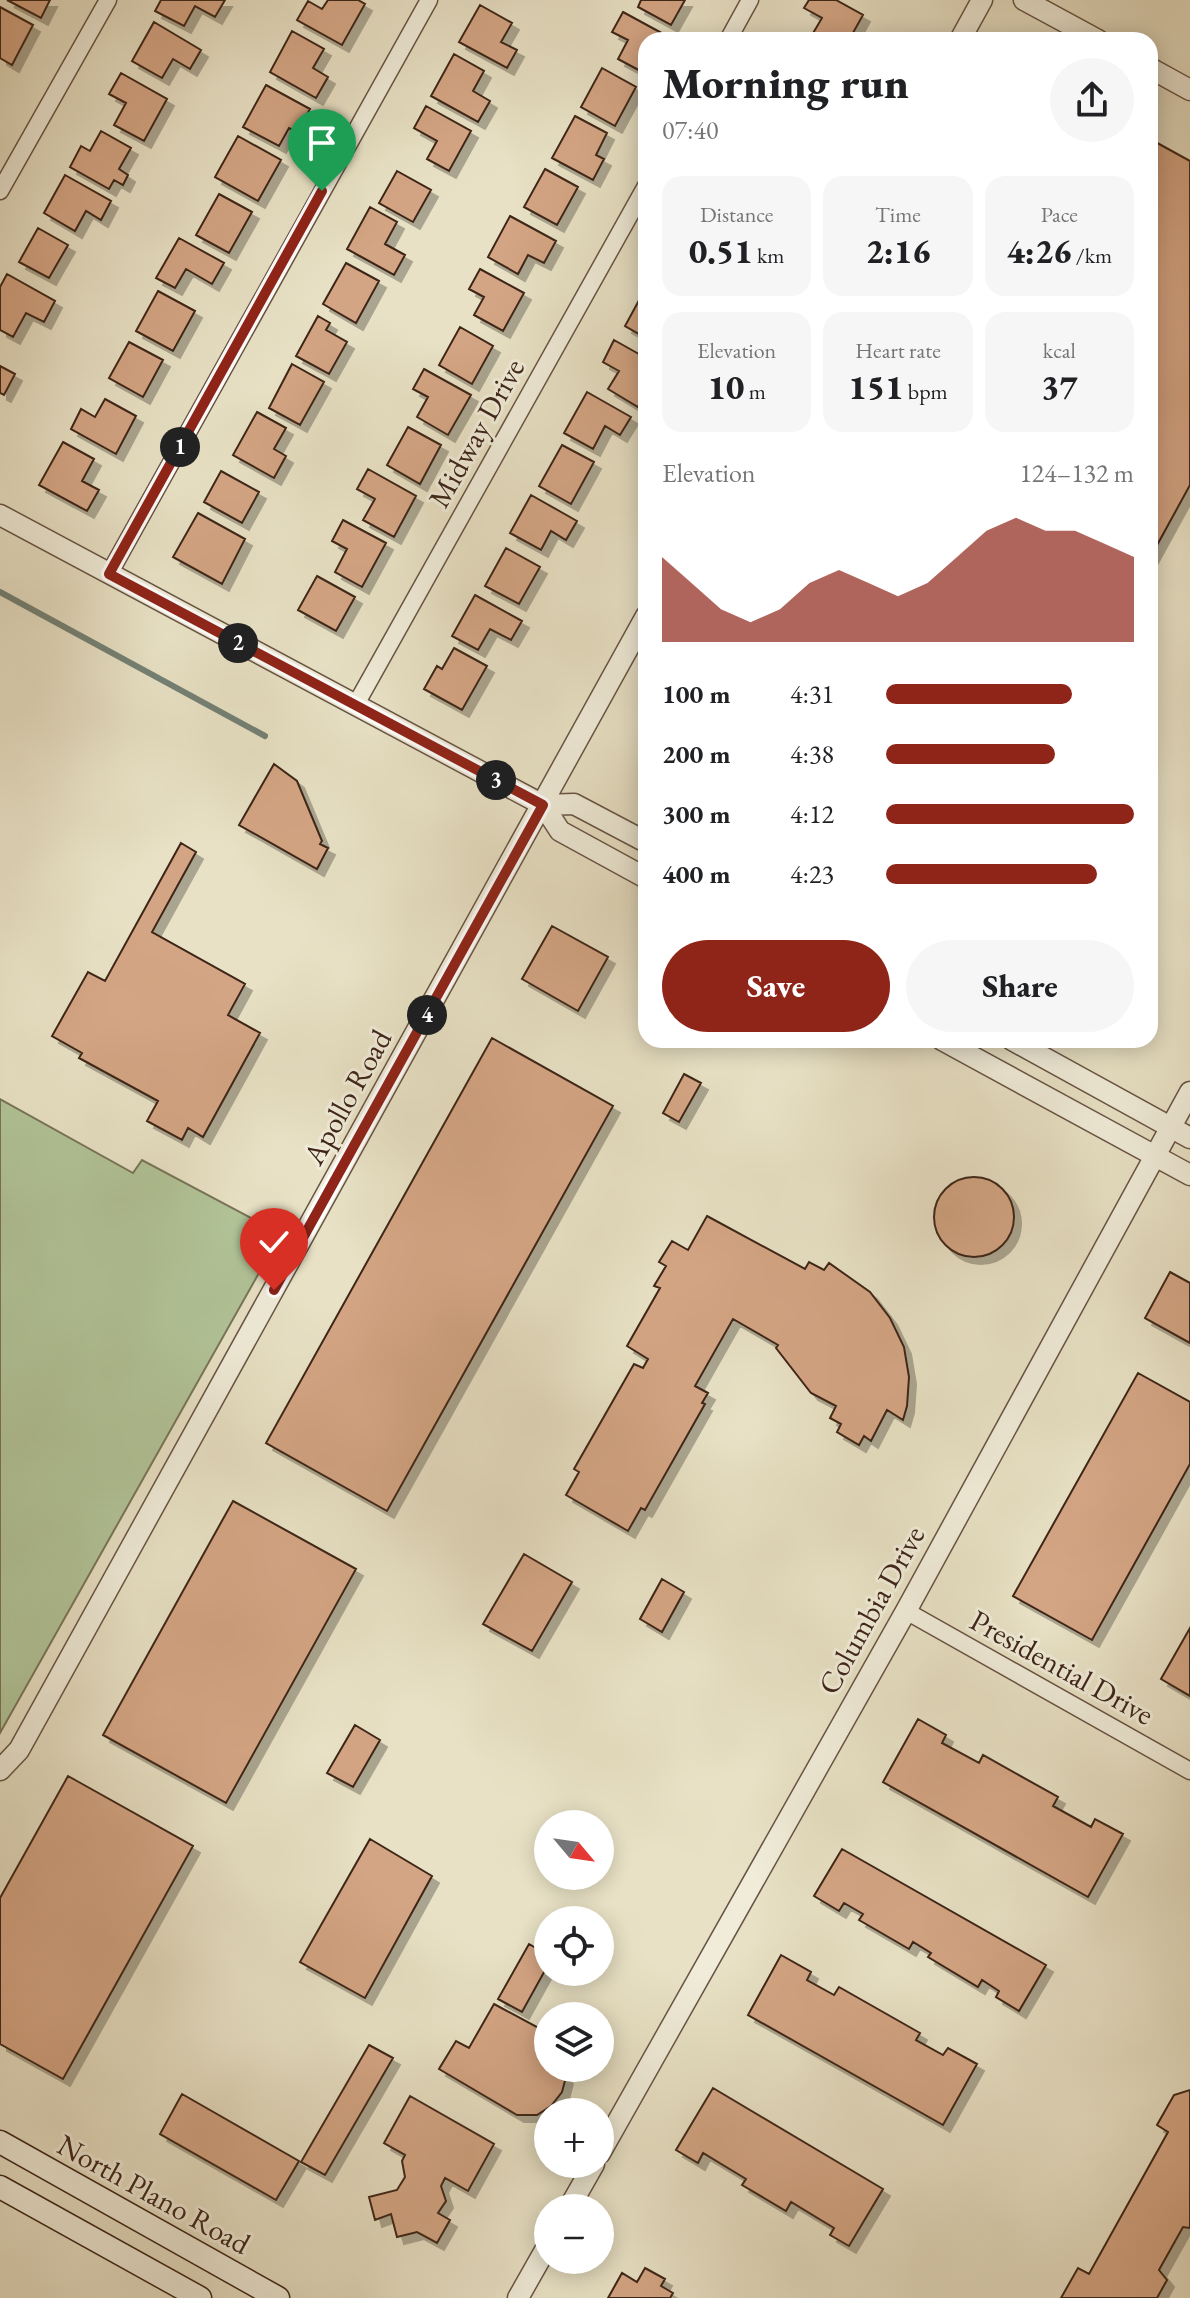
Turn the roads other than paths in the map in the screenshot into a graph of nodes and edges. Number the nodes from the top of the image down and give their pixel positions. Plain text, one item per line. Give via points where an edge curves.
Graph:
1 (108, 0) edge
2 (429, 0) edge
3 (750, 0) edge
4 (982, 0) edge
5 (1024, 0) edge
6 (732, 32) edge
7 (964, 32) edge
8 (1083, 32) edge
9 (1158, 72) edge
10 (1190, 90) edge
11 (0, 191) edge
12 (638, 200) edge
13 (0, 515) edge
14 (109, 574) junction
15 (638, 631) edge
16 (355, 706) junction
17 (543, 805) junction
18 (638, 838) edge
19 (638, 874) edge
20 (957, 1048) edge
21 (1027, 1048) edge
22 (1190, 1092) edge
23 (1171, 1127) junction
24 (1190, 1138) edge
25 (1156, 1156) junction
26 (1190, 1175) edge
27 (906, 1611) junction
28 (0, 1770) edge
29 (1190, 1771) edge
30 (614, 2128) edge
31 (0, 2142) edge
32 (66, 2180) junction
33 (0, 2187) edge
34 (46, 2212) junction
35 (534, 2270) edge
36 (200, 2298) edge
37 (278, 2298) edge
38 (518, 2298) edge

1 - 11 street
2 - 14 street
3 - 6 street
4 - 7 street
5 - 8 street
9 - 10 street
12 - 16 street, Midway Drive
13 - 14 street
14 - 16 street
15 - 17 street, Apollo Road
16 - 17 street
17 - 18 street via 574,804
17 - 19 street via 560,831
17 - 28 street, Apollo Road via 19,1750
20 - 25 street
21 - 23 street
22 - 23 street, Columbia Drive
23 - 24 street
23 - 25 street, Columbia Drive
25 - 26 street
25 - 27 street, Columbia Drive
27 - 29 street, Presidential Drive
27 - 30 street, Columbia Drive
31 - 32 main road, North Plano Road
32 - 34 main road
32 - 37 main road, North Plano Road
33 - 34 main road
34 - 36 main road
35 - 38 street

